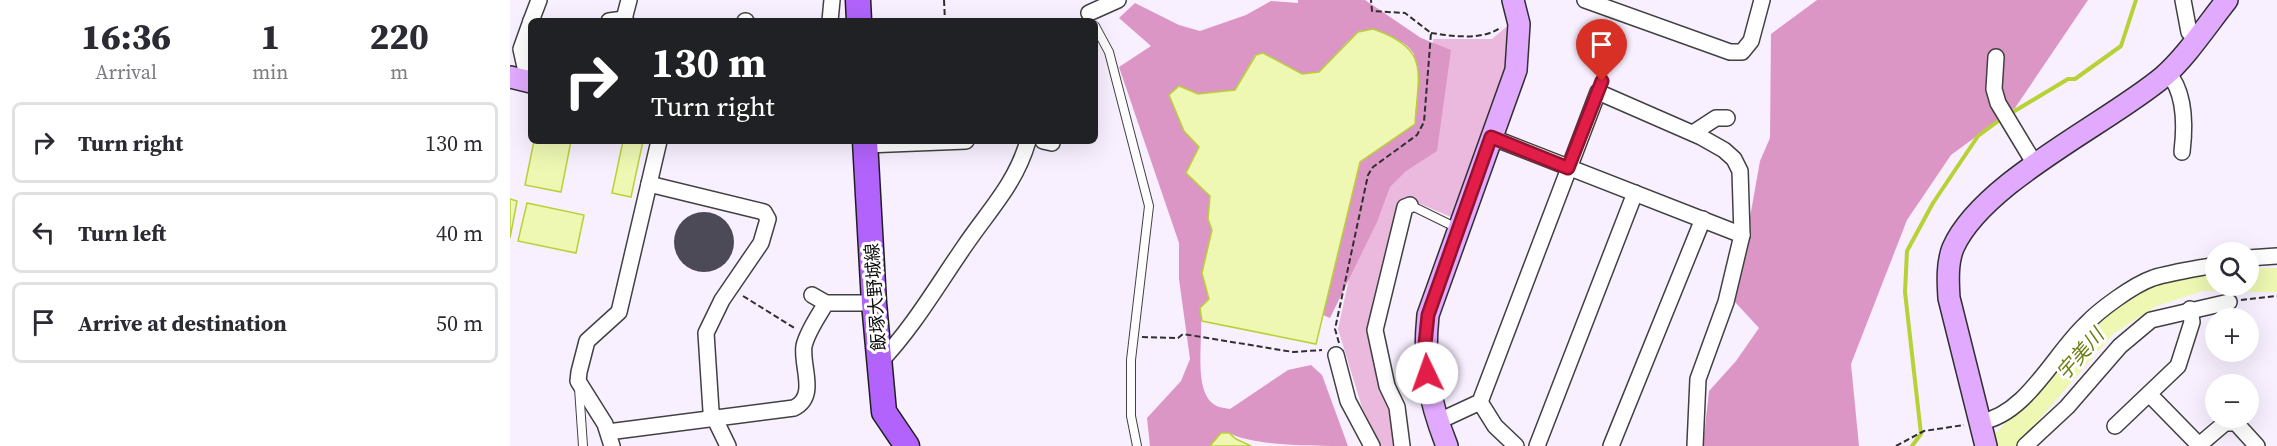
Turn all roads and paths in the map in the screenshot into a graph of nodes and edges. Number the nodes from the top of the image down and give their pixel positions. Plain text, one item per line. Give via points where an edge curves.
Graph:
1 (539, 0) edge
2 (629, 0) edge
3 (832, 0) edge
4 (858, 0) edge
5 (944, 0) edge
6 (1118, 0) edge
7 (1371, 0) edge
8 (1586, 0) edge
9 (1762, 0) edge
10 (2183, 0) edge
11 (2227, 0) edge
12 (1515, 8) edge
13 (1090, 17) edge
14 (532, 18) edge
15 (620, 18) edge
16 (830, 18) edge
17 (859, 18) edge
18 (945, 18) edge
19 (528, 29) edge
20 (1098, 32) edge
21 (1431, 33) junction
22 (2196, 38) junction
23 (1996, 57) dead end
24 (2167, 72) junction
25 (522, 73) edge
26 (1727, 118) dead end
27 (1693, 133) junction
28 (1491, 137) junction
29 (658, 144) edge
30 (866, 144) edge
31 (1027, 144) edge
32 (2182, 152) dead end
33 (2036, 166) junction
34 (1568, 168) junction
35 (649, 184) junction
36 (1635, 193) junction
37 (1410, 205) joint
38 (1703, 219) junction
39 (1458, 228) junction
40 (1742, 234) junction
41 (2277, 256) edge
42 (2259, 257) edge
43 (2205, 267) edge
44 (730, 288) junction
45 (2277, 296) edge
46 (2229, 302) joint
47 (874, 303) junction
48 (2190, 309) junction
49 (809, 335) junction
50 (1132, 337) junction
51 (1338, 352) junction
52 (879, 363) junction
53 (578, 381) junction
54 (2150, 395) junction
55 (1480, 402) junction
56 (714, 418) junction
57 (1437, 422) junction
58 (2115, 426) dead end
59 (1982, 432) edge
60 (610, 439) edge
61 (583, 446) edge
62 (728, 446) edge
63 (907, 446) edge
64 (1137, 446) edge
65 (1372, 446) edge
66 (1402, 446) edge
67 (1447, 446) edge
68 (1516, 446) edge
69 (1537, 446) edge
70 (1611, 446) edge
71 (1695, 446) edge
72 (1896, 446) edge
73 (2025, 446) edge
74 (2198, 446) edge
75 (2256, 446) edge

1 - 14 street
2 - 15 street
3 - 16 street
4 - 17 main road
5 - 18 path
6 - 13 street
7 - 21 path via 1372,11 1405,13
8 - 9 street via 1730,52 1742,52 1751,41
10 - 22 street via 2189,32
11 - 22 street
12 - 21 path via 1493,33
12 - 28 street via 1519,46 1516,70
19 - 25 street via 521,49
20 - 50 lane via 1109,52 1149,206
21 - 51 path via 1424,122 1416,135 1368,175 1335,329
22 - 24 street
23 - 33 street via 1994,89 1998,103
24 - 32 street via 2176,81 2183,113
24 - 33 street
26 - 27 street via 1716,117
27 - 34 street via 1600,86
27 - 40 street via 1724,150 1740,171
28 - 34 street
28 - 39 street
29 - 35 street
30 - 47 main road, 飯塚大野城線
31 - 52 street via 1009,189 972,235 898,343
33 - 59 street via 2003,189 1969,223 1953,249 1949,298
34 - 36 street
34 - 55 street
35 - 44 street via 764,212 768,219 761,243
35 - 53 street via 619,312 587,341
36 - 38 street
36 - 69 street
37 - 39 lane
37 - 66 street via 1405,207 1375,330 1387,386 1397,406
38 - 40 street
38 - 70 street
39 - 57 street via 1428,315 1424,354
40 - 71 street via 1726,302 1698,379
41 - 42 street
43 - 59 street via 2150,279 2128,292 2084,326 2024,396 1990,421
44 - 49 path
44 - 56 street via 706,333
45 - 46 path
46 - 48 street
47 - 49 street via 819,299
47 - 52 main road, 飯塚大野城線
48 - 54 street via 2192,322 2178,366
48 - 73 street via 2151,320 2134,332 2067,407
49 - 56 street via 804,346 807,393 801,405
50 - 51 path via 1178,338 1183,334 1293,352
50 - 64 lane via 1131,416
51 - 65 street via 1348,401
52 - 63 main road, 飯塚大野城線 via 884,412
53 - 60 street
53 - 61 lane
54 - 58 street
54 - 74 street
55 - 57 street
55 - 68 street via 1495,426
56 - 60 street
56 - 62 street
57 - 67 street
59 - 72 path via 1924,431
74 - 75 street via 2225,423 2236,423

